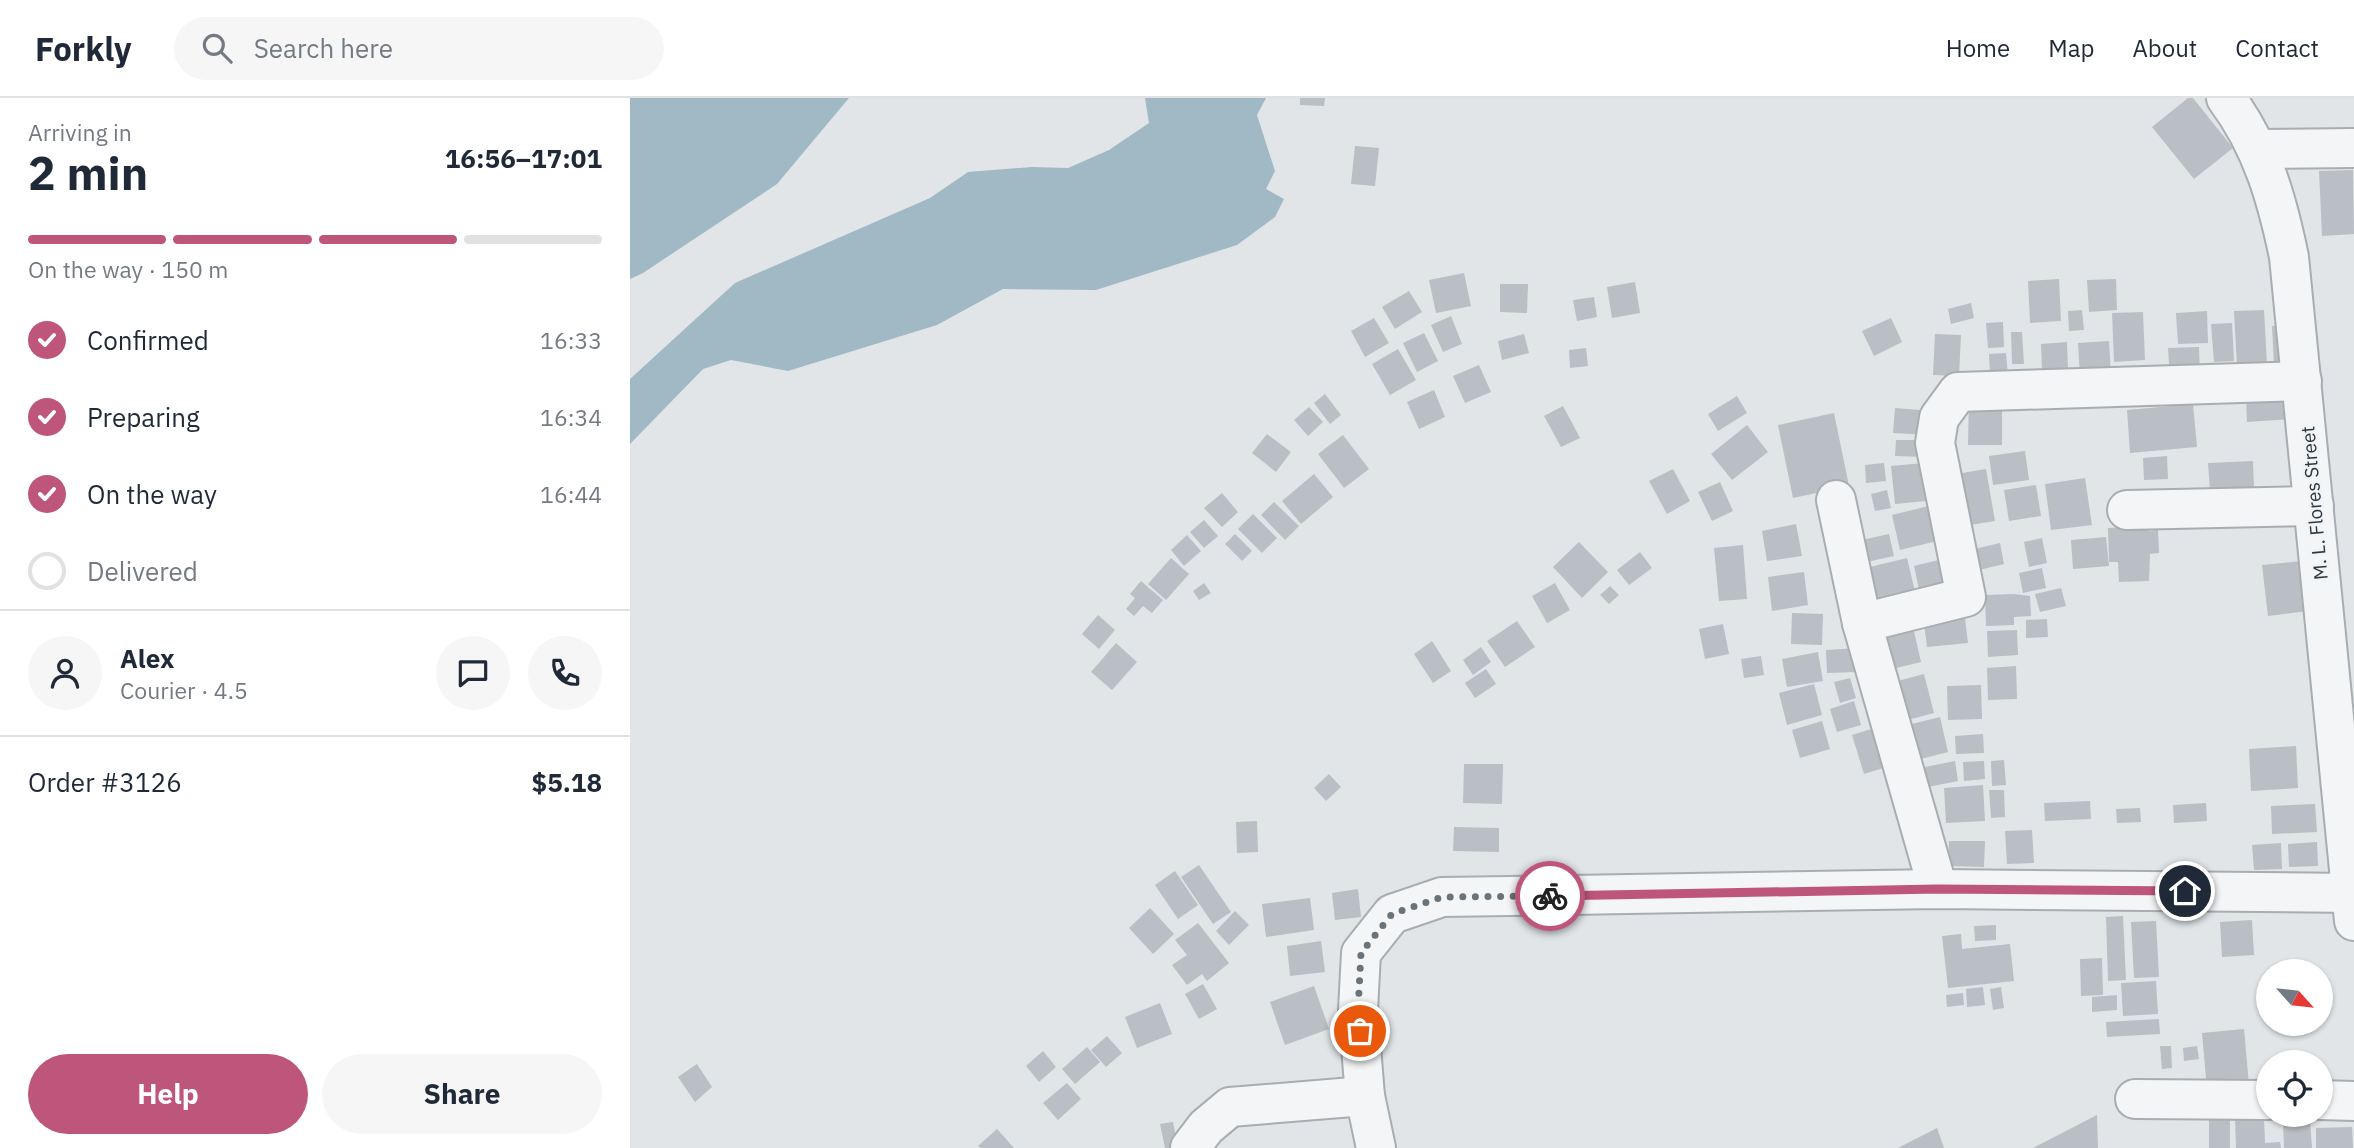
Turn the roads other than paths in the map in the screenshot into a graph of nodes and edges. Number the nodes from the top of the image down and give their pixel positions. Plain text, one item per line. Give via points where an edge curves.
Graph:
1 (2227, 98) edge
2 (2354, 148) edge
3 (2257, 149) junction
4 (2302, 381) junction
5 (1836, 500) dead end
6 (2314, 506) junction
7 (2127, 510) dead end
8 (1862, 623) junction
9 (1938, 889) junction
10 (2353, 902) edge
11 (1365, 1096) junction
12 (2135, 1099) dead end
13 (2256, 1100) edge
14 (2333, 1100) edge
15 (2354, 1101) edge
16 (1189, 1148) edge
17 (1376, 1148) edge

1 - 3 street, M. L. Flores Street
2 - 3 street
3 - 4 street, M. L. Flores Street via 2269,175 2289,257
4 - 6 street, M. L. Flores Street
4 - 8 street via 1958,392 1939,418 1935,443 1966,597
5 - 8 street
6 - 7 street
6 - 10 street, M. L. Flores Street
8 - 9 street
9 - 10 street
9 - 11 street via 1442,897 1392,914 1361,953 1358,1010
11 - 16 street via 1230,1107
11 - 17 street
12 - 13 street
14 - 15 street

